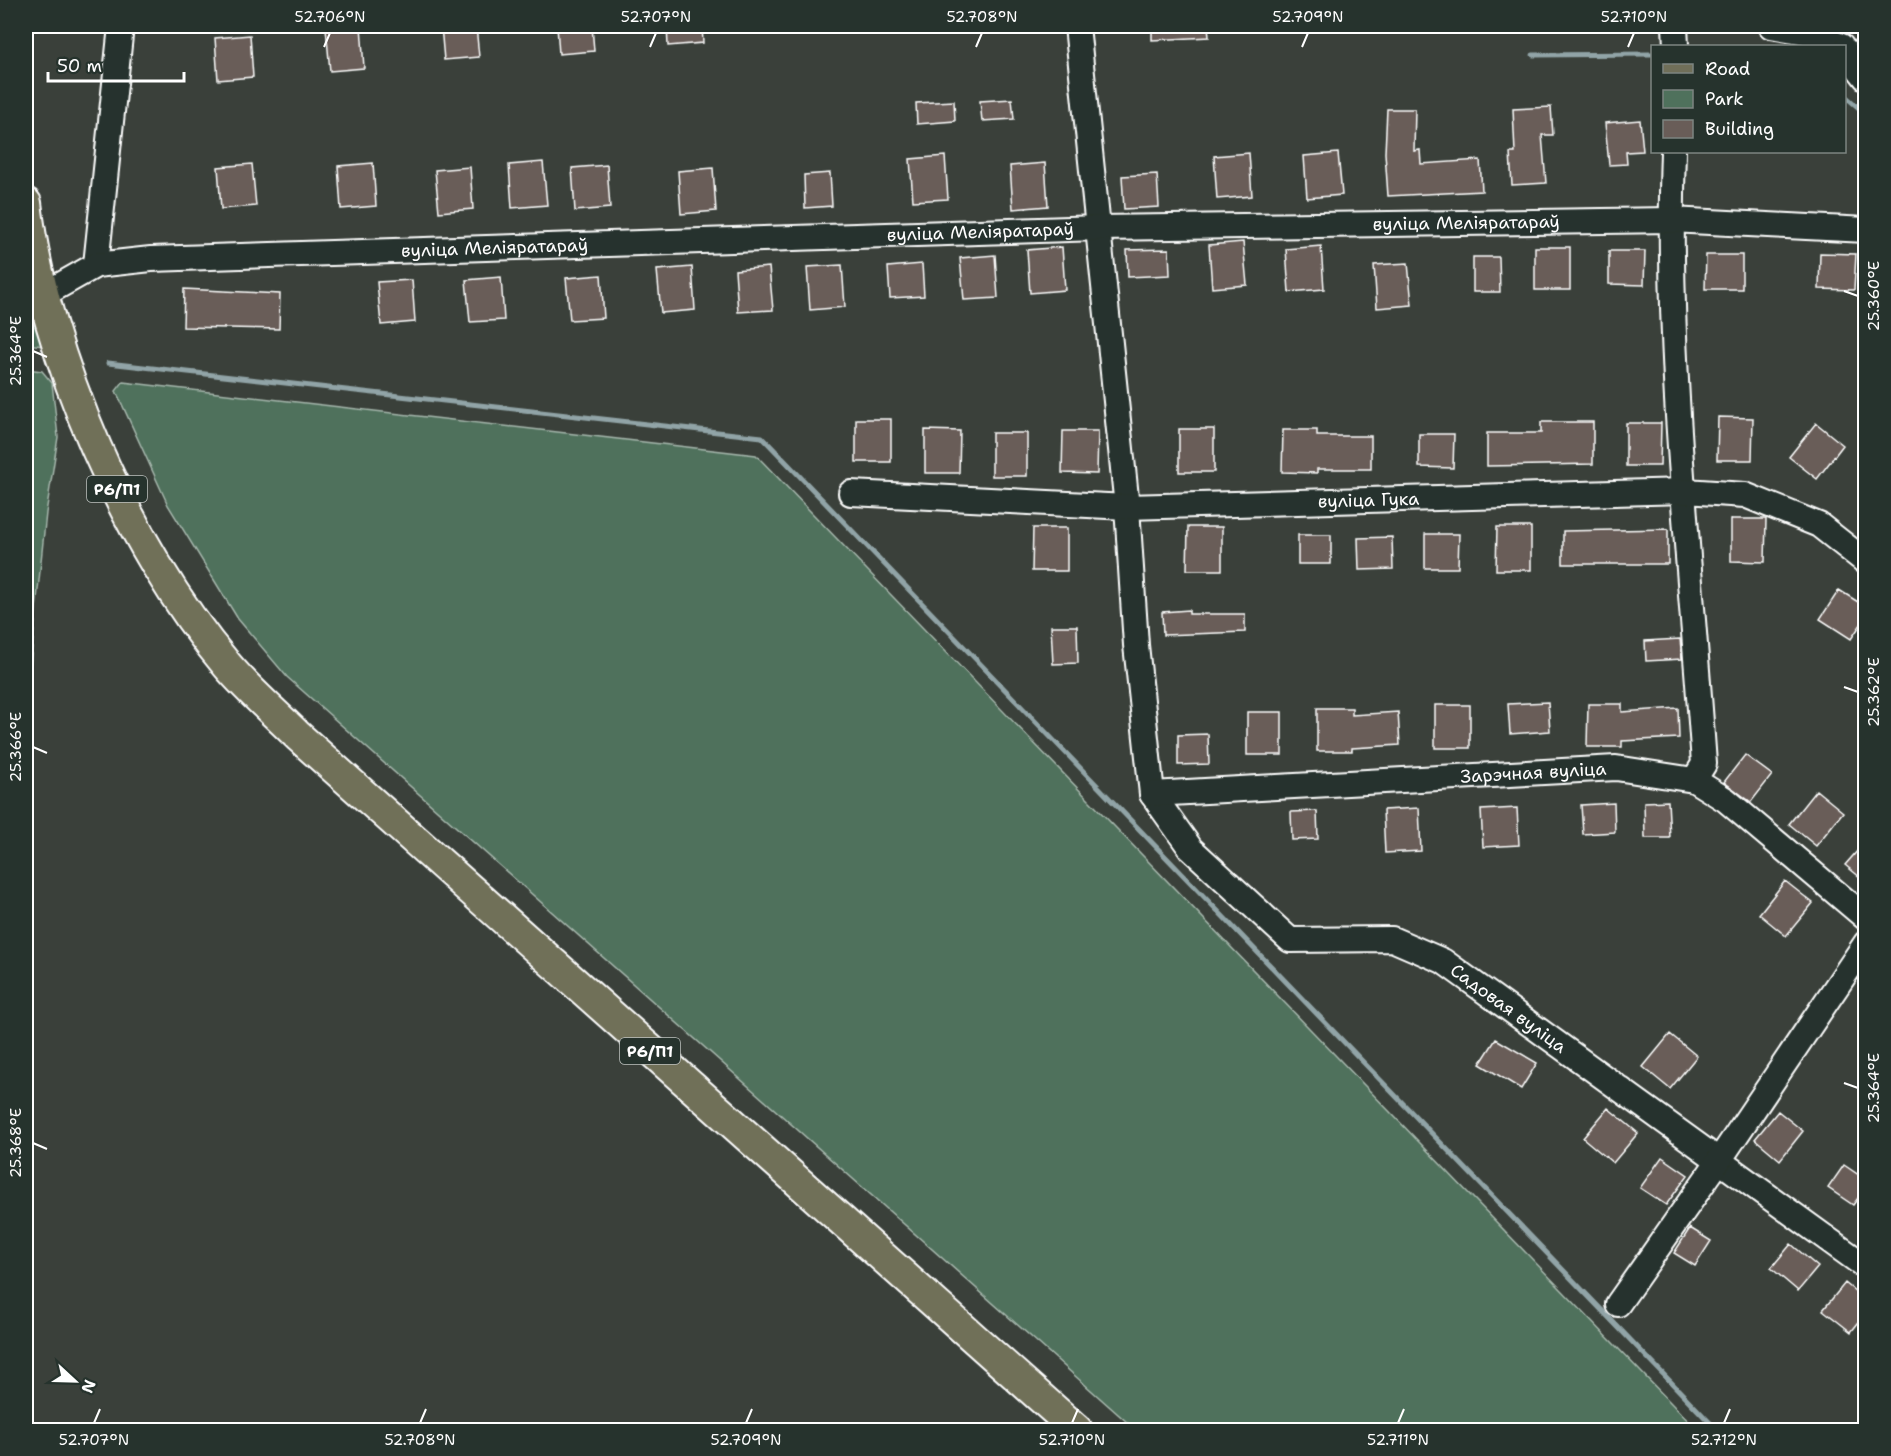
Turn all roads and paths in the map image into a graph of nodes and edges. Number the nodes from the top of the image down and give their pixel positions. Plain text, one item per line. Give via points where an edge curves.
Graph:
1 (121, 26) edge
2 (1077, 26) edge
3 (1675, 26) edge
4 (1771, 26) edge
5 (1826, 26) edge
6 (1676, 45) edge
7 (1838, 45) edge
8 (1841, 45) edge
9 (1846, 51) edge
10 (1866, 78) edge
11 (1673, 153) edge
12 (26, 203) edge
13 (1671, 220) junction
14 (1099, 228) junction
15 (1866, 230) edge
16 (96, 265) junction
17 (42, 295) junction
18 (1685, 491) junction
19 (851, 493) dead end
20 (1127, 507) junction
21 (1866, 562) edge
22 (1694, 780) junction
23 (1152, 794) junction
24 (1866, 918) edge
25 (1866, 943) edge
26 (1718, 1162) junction
27 (1866, 1267) edge
28 (1618, 1304) dead end
29 (1077, 1431) edge

1 - 16 street
2 - 14 street
3 - 6 street
4 - 7 street via 1806,32
5 - 8 street
9 - 10 street
11 - 13 street
12 - 17 main road, Р6/П1
13 - 14 street, вуліца Меліяратараў
13 - 15 street, вуліца Меліяратараў
13 - 18 street via 1674,354
14 - 16 street, вуліца Меліяратараў via 174,258
14 - 20 street
16 - 17 street
17 - 29 main road, Р6/П1 via 100,456 182,606 228,666 307,744
18 - 20 street, вуліца Гука
18 - 21 street, вуліца Гука via 1745,495 1819,525
18 - 22 street via 1704,764
19 - 20 street, вуліца Гука
20 - 23 street via 1136,645
22 - 23 street, Зарэчная вуліца via 1616,768
22 - 24 street, Зарэчная вуліца via 1726,800
23 - 26 street, Садовая вуліца via 1191,849 1290,940 1392,939 1443,961
25 - 26 street
26 - 27 street, Садовая вуліца
26 - 28 street

